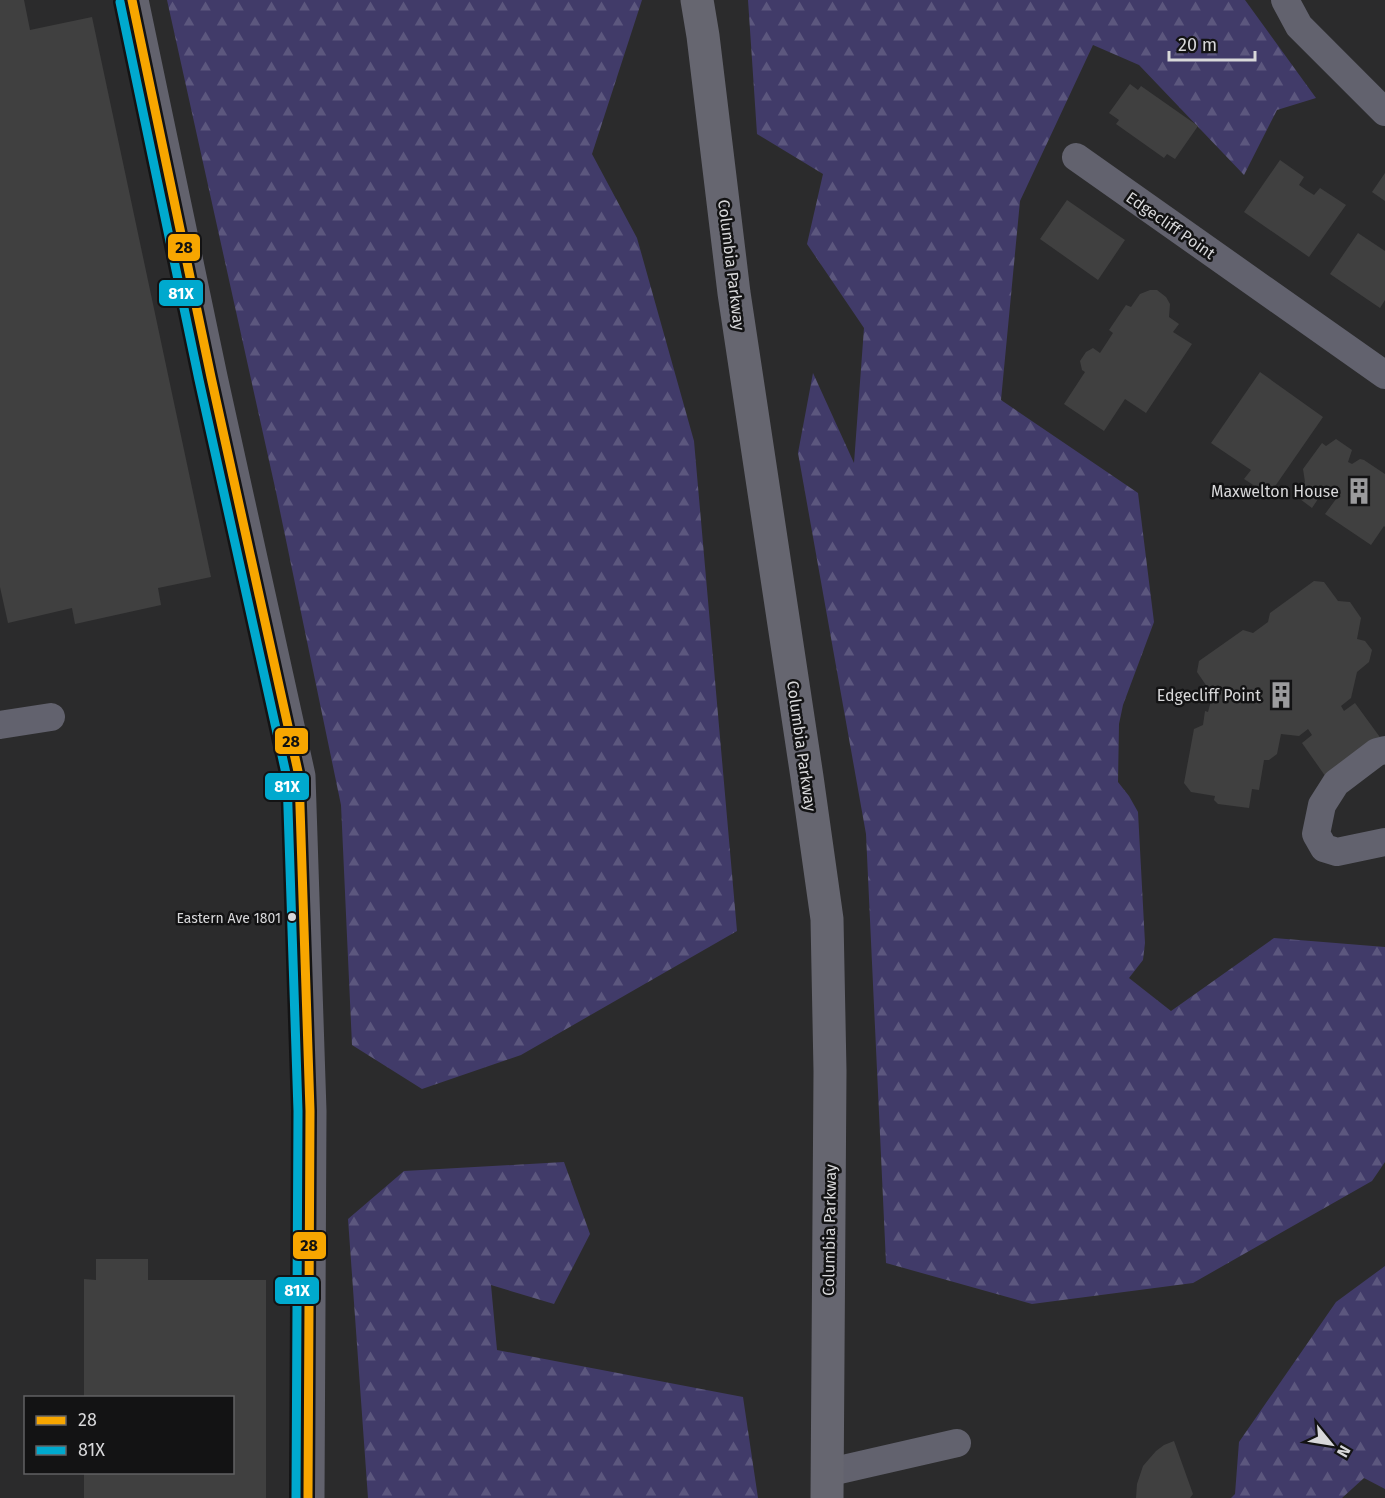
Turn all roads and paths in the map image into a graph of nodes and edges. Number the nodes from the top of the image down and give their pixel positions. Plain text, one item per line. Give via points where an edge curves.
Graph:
1 (132, 0) edge
2 (1285, 0) edge
3 (700, 16) edge
4 (1385, 112) edge
5 (1076, 158) dead end
6 (1385, 375) edge
7 (51, 717) dead end
8 (0, 725) edge
9 (1385, 750) edge
10 (1385, 842) edge
11 (957, 1443) dead end
12 (827, 1486) edge
13 (308, 1498) edge

1 - 13 main road via 299,776 310,1111
2 - 4 street via 1299,26
3 - 12 highway, Columbia Parkway via 736,305 827,919
5 - 6 street, Edgecliff Point
7 - 8 street
9 - 10 street via 1336,783 1322,805 1316,834 1324,848 1337,852
11 - 12 street

